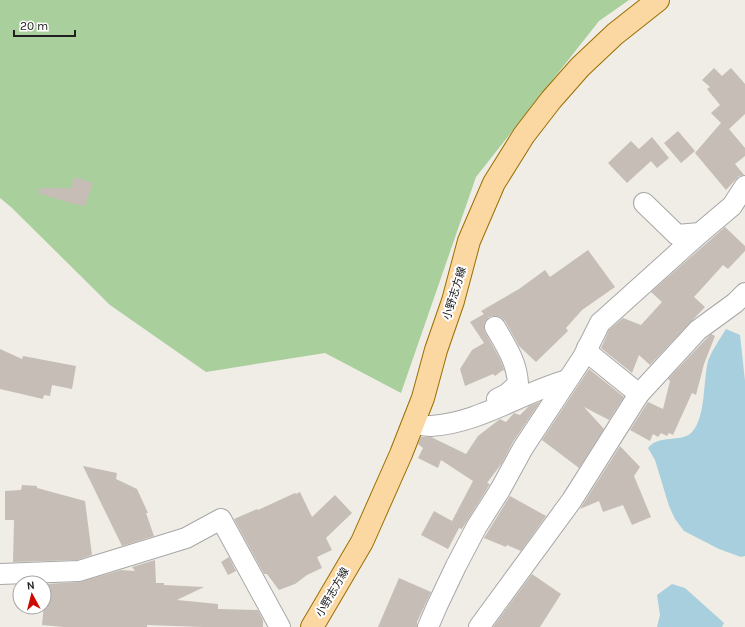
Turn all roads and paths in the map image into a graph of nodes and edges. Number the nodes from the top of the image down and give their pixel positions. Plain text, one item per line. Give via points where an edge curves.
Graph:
1 (658, 0) edge
2 (745, 186) edge
3 (644, 203) dead end
4 (739, 211) edge
5 (700, 233) junction
6 (745, 293) edge
7 (495, 327) dead end
8 (587, 348) junction
9 (567, 380) junction
10 (639, 394) junction
11 (453, 422) junction
12 (413, 424) junction
13 (0, 574) edge
14 (280, 627) edge
15 (312, 627) edge
16 (428, 627) edge
17 (479, 627) edge

1 - 12 main road, 小野志方線 via 580,66 524,135 494,183 469,241 453,301
2 - 4 street
3 - 5 street via 677,235
4 - 5 street
5 - 8 street via 600,323
6 - 10 street via 698,330
7 - 11 street via 511,353 518,373 518,384 507,394 463,413
8 - 9 street
8 - 10 street via 592,356
9 - 11 street
9 - 16 street via 477,526
10 - 17 street via 572,500
11 - 12 street via 431,426
12 - 15 main road, 小野志方線 via 362,542
13 - 14 street via 79,571 186,538 220,519

